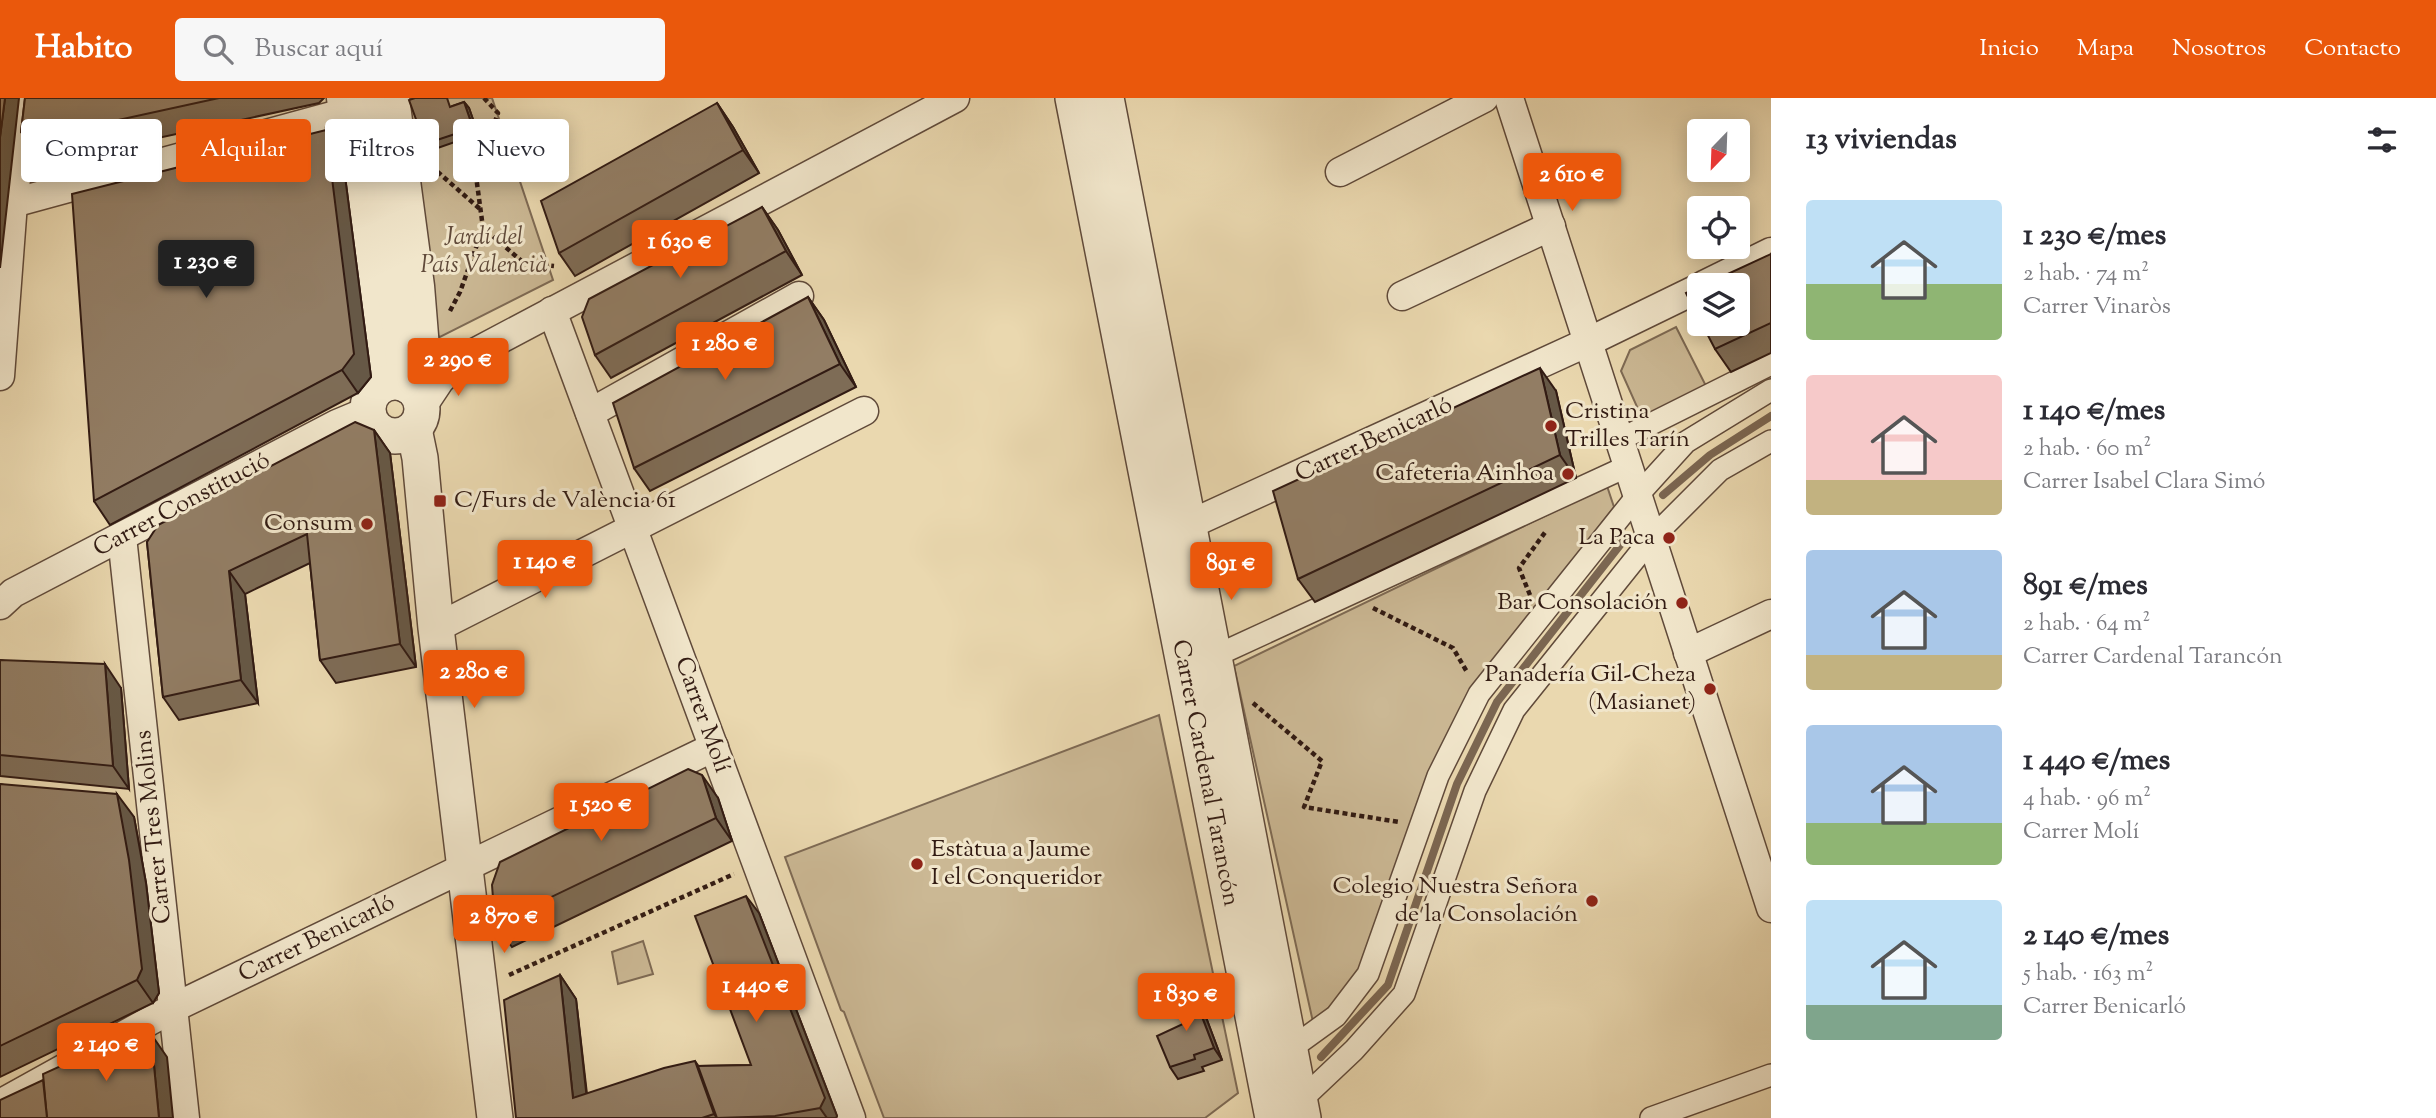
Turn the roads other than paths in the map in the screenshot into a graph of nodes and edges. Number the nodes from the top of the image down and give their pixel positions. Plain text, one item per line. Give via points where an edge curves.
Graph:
1 (26, 98) edge
2 (396, 98) edge
3 (955, 98) edge
4 (1073, 98) edge
5 (1106, 98) edge
6 (1483, 98) edge
7 (1509, 98) edge
8 (352, 103) edge
9 (1340, 172) dead end
10 (13, 203) junction
11 (1551, 226) junction
12 (1771, 252) edge
13 (1728, 273) edge
14 (420, 286) junction
15 (1687, 294) edge
16 (799, 296) dead end
17 (1402, 296) dead end
18 (552, 312) junction
19 (401, 332) junction
20 (1588, 342) junction
21 (1771, 363) edge
22 (0, 376) edge
23 (1771, 390) edge
24 (410, 391) junction
25 (864, 411) dead end
26 (590, 413) junction
27 (1771, 441) edge
28 (1624, 453) junction
29 (1637, 496) junction
30 (632, 528) junction
31 (1174, 532) junction
32 (122, 537) junction
33 (1651, 539) junction
34 (0, 605) edge
35 (1771, 614) edge
36 (436, 628) junction
37 (1688, 653) junction
38 (1213, 657) junction
39 (714, 747) junction
40 (1762, 850) edge
41 (465, 867) junction
42 (1771, 908) edge
43 (173, 1008) junction
44 (1289, 1050) junction
45 (1771, 1075) edge
46 (0, 1104) edge
47 (1291, 1113) edge
48 (185, 1118) edge
49 (495, 1118) edge
50 (851, 1118) edge
51 (1651, 1118) edge

1 - 10 street
2 - 14 street
3 - 18 street, Carrer Constitució
4 - 31 street, Carrer Cardenal Tarancón
5 - 31 street, Carrer Cardenal Tarancón
6 - 9 street
7 - 11 street
8 - 10 street
8 - 19 street
8 - 24 street via 380,349
10 - 22 street
11 - 17 street
11 - 20 street
12 - 13 street
14 - 19 street
14 - 24 street via 425,348
15 - 20 street, Carrer Benicarló
16 - 26 street
18 - 24 street, Carrer Constitució
18 - 26 street, Carrer Molí
19 - 24 street
20 - 28 street
20 - 31 street, Carrer Benicarló
21 - 28 street
23 - 29 street via 1686,442
24 - 32 street, Carrer Constitució via 337,424
24 - 36 street
25 - 30 street
26 - 30 street, Carrer Molí
27 - 33 street via 1720,470
28 - 29 street
28 - 38 street via 1576,490
29 - 33 street
29 - 44 street via 1479,694 1438,776 1368,974 1336,1016
30 - 36 street
30 - 39 street, Carrer Molí
31 - 38 street, Carrer Cardenal Tarancón
31 - 47 street, Carrer Cardenal Tarancón
32 - 34 street, Carrer Constitució via 13,593
32 - 43 street, Carrer Tres Molins
33 - 37 street
33 - 47 street via 1514,710 1475,791 1404,994
35 - 37 street
36 - 41 street
37 - 40 street
38 - 44 street, Carrer Cardenal Tarancón
39 - 41 street, Carrer Benicarló
39 - 50 street, Carrer Molí
40 - 42 street
41 - 43 street, Carrer Benicarló
41 - 49 street
43 - 46 street, Carrer Benicarló
43 - 48 street, Carrer Tres Molins
44 - 47 street, Carrer Cardenal Tarancón
45 - 51 street

